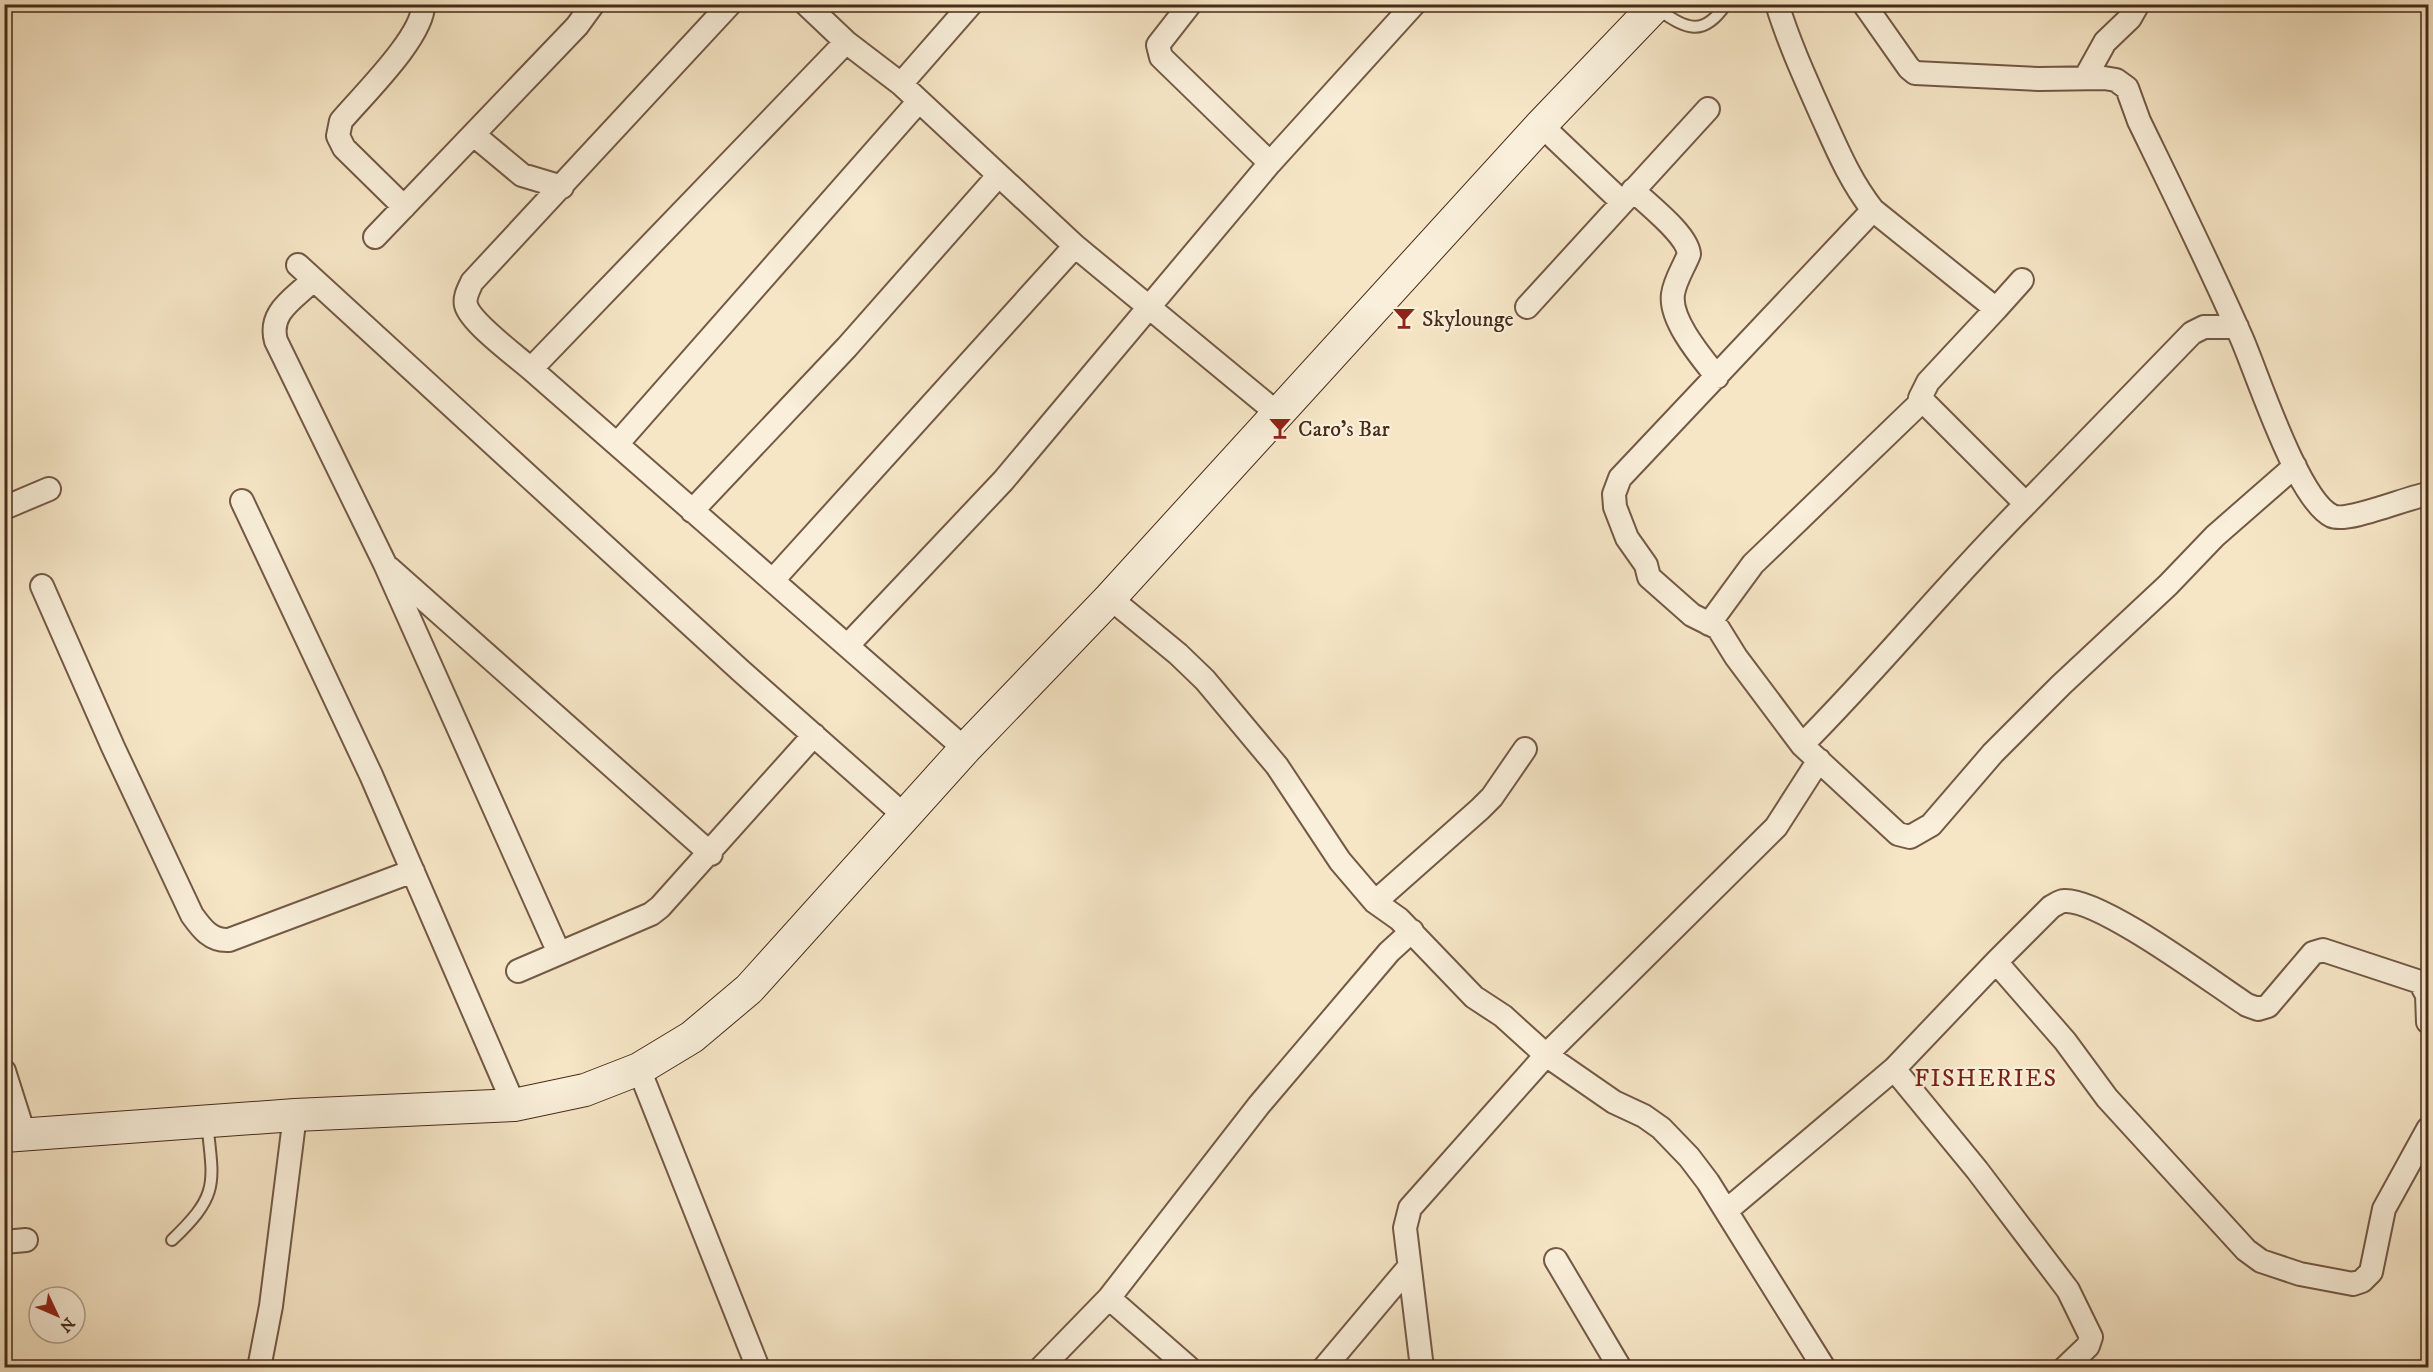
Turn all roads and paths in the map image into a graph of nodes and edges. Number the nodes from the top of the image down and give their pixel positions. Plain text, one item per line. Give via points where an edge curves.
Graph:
1 (423, 4) edge
2 (593, 4) edge
3 (730, 4) edge
4 (806, 4) edge
5 (970, 4) edge
6 (1191, 4) edge
7 (1414, 4) edge
8 (1726, 4) edge
9 (1777, 4) edge
10 (1864, 4) edge
11 (2138, 4) edge
12 (1655, 6) edge
13 (846, 42) junction
14 (2085, 78) junction
15 (901, 84) junction
16 (920, 101) junction
17 (1708, 109) dead end
18 (1541, 124) junction
19 (474, 135) junction
20 (1270, 163) junction
21 (998, 176) junction
22 (562, 187) junction
23 (1627, 196) junction
24 (404, 207) junction
25 (1873, 210) junction
26 (375, 237) dead end
27 (1075, 246) junction
28 (2022, 280) dead end
29 (1149, 307) junction
30 (1527, 307) dead end
31 (1995, 309) junction
32 (2237, 327) junction
33 (531, 369) junction
34 (1717, 377) junction
35 (1921, 402) junction
36 (1277, 413) junction
37 (618, 443) junction
38 (2295, 466) junction
39 (49, 489) dead end
40 (2428, 494) edge
41 (242, 501) dead end
42 (2026, 504) junction
43 (4, 508) edge
44 (692, 511) junction
45 (385, 564) junction
46 (773, 580) junction
47 (42, 586) dead end
48 (1110, 598) junction
49 (1709, 624) junction
50 (848, 645) junction
51 (814, 735) junction
52 (1802, 745) junction
53 (965, 749) junction
54 (1525, 749) dead end
55 (1819, 760) junction
56 (906, 817) junction
57 (711, 854) junction
58 (413, 871) junction
59 (1375, 902) junction
60 (1412, 931) junction
61 (560, 953) junction
62 (1996, 962) junction
63 (518, 971) dead end
64 (2428, 1022) edge
65 (1546, 1055) junction
66 (639, 1069) junction
67 (1894, 1069) junction
68 (4, 1071) edge
69 (514, 1105) junction
70 (295, 1115) junction
71 (207, 1123) junction
72 (2428, 1129) edge
73 (14, 1135) edge
74 (1726, 1211) junction
75 (172, 1240) dead end
76 (1556, 1260) dead end
77 (1409, 1267) junction
78 (1109, 1298) junction
79 (751, 1363) edge
80 (259, 1368) edge
81 (1041, 1368) edge
82 (1189, 1368) edge
83 (1324, 1368) edge
84 (1422, 1368) edge
85 (1620, 1368) edge
86 (1824, 1368) edge
87 (2065, 1368) edge

1 - 24 street via 424,16 415,34 341,121 338,136 344,147
2 - 19 street
3 - 22 street
4 - 13 street
5 - 15 street
6 - 20 street via 1158,45 1161,57
7 - 20 street
8 - 12 lane via 1717,18 1703,28 1677,22
9 - 25 street via 1784,29 1846,168
10 - 14 street via 1916,73 2039,80
11 - 14 street via 2130,18 2105,42
12 - 18 main road
13 - 15 street
13 - 33 street
14 - 32 street via 2116,80 2127,88
15 - 16 street
16 - 21 street
16 - 37 street
17 - 23 street
18 - 23 street
18 - 36 main road
19 - 22 street via 522,175
19 - 24 street
20 - 29 street
21 - 27 street
21 - 44 street via 847,347
22 - 33 street via 472,282 466,296 466,307 475,318
23 - 30 street
23 - 34 street via 1680,235 1688,247 1689,254 1672,297 1693,346
24 - 26 street
25 - 31 street
25 - 34 street
27 - 29 street
27 - 46 street
28 - 31 street
29 - 36 street
29 - 50 street via 1004,481
31 - 35 street via 1928,382
32 - 38 street
32 - 42 street via 2204,327 2192,333
33 - 37 street
34 - 49 street via 1620,478 1614,494 1627,538 1650,577 1692,615
35 - 42 street
35 - 49 street via 1753,564
36 - 48 main road
37 - 44 street
38 - 40 street via 2324,509 2337,518
38 - 55 street via 2215,536 2169,585 2061,685 1920,834 1898,834
39 - 43 street
41 - 58 street
42 - 52 street
44 - 46 street
45 - 51 street via 276,341 273,326 306,273
45 - 57 street
45 - 61 street
46 - 50 street
47 - 58 street via 113,747 192,915 203,930 229,940
48 - 53 main road
48 - 59 street via 1205,680 1277,766 1340,861
49 - 52 street via 1725,637
50 - 53 street
51 - 56 street
51 - 57 street
52 - 55 street
53 - 56 main road
54 - 59 street via 1492,797
55 - 65 street via 1776,827
56 - 66 main road via 749,988 692,1037
57 - 61 street via 651,914
58 - 69 street
59 - 60 street
60 - 65 street via 1474,997 1503,1016
60 - 78 street via 1389,952 1259,1106
61 - 63 street
62 - 64 street via 2052,907 2062,901 2074,902 2126,924 2258,1010 2268,1006 2313,953 2323,950 2420,982 2427,995
62 - 67 street
62 - 72 street via 2065,1041 2107,1098 2246,1250 2261,1261 2300,1274 2353,1284 2362,1281 2371,1272 2384,1209
65 - 74 street via 1614,1102 1661,1128 1689,1157
65 - 77 street via 1410,1208 1404,1224
66 - 69 main road via 585,1090
66 - 79 street
67 - 74 street
67 - 87 street via 2068,1290 2091,1337 2088,1346
68 - 73 street
69 - 70 main road
70 - 71 main road
70 - 80 street via 271,1306
71 - 73 main road
71 - 75 lane via 210,1195 197,1216
74 - 86 street
76 - 85 street
77 - 83 street
77 - 84 street
78 - 81 street
78 - 82 street

